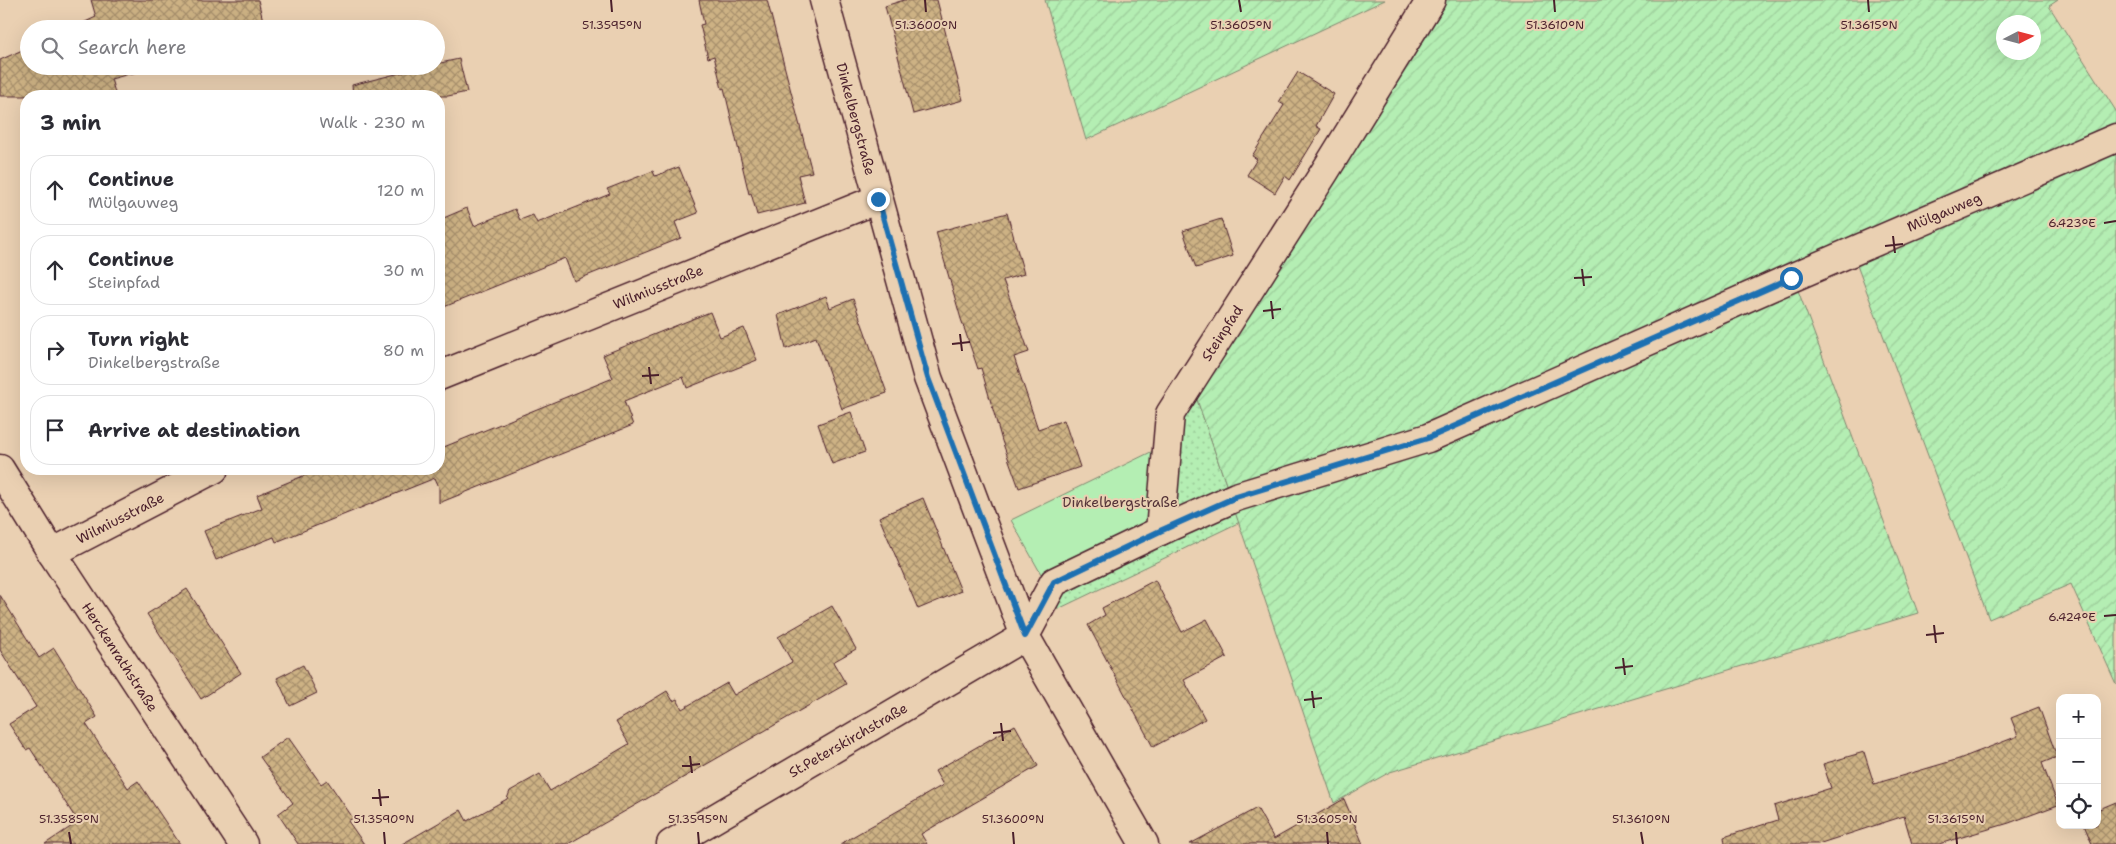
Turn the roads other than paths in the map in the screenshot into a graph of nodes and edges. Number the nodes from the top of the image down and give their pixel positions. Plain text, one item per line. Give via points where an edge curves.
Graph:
1 (824, 0) edge
2 (1431, 0) edge
3 (2116, 138) edge
4 (878, 199) junction
5 (445, 374) edge
6 (0, 469) edge
7 (202, 475) edge
8 (1160, 531) junction
9 (52, 553) junction
10 (1025, 636) junction
11 (243, 844) edge
12 (671, 844) edge
13 (1144, 844) edge

1 - 4 street, Dinkelbergstraße
2 - 8 street, Steinpfad via 1170,414
3 - 8 street, Mülgauweg via 1428,438 1236,497
4 - 5 street, Wilmiusstraße
4 - 10 street, Dinkelbergstraße via 928,378
6 - 9 street, Herckenrathstraße
7 - 9 street, Wilmiusstraße
8 - 10 street via 1054,582
9 - 11 street, Herckenrathstraße
10 - 12 street, St.Peterskirchstraße
10 - 13 street, Dinkelbergstraße

